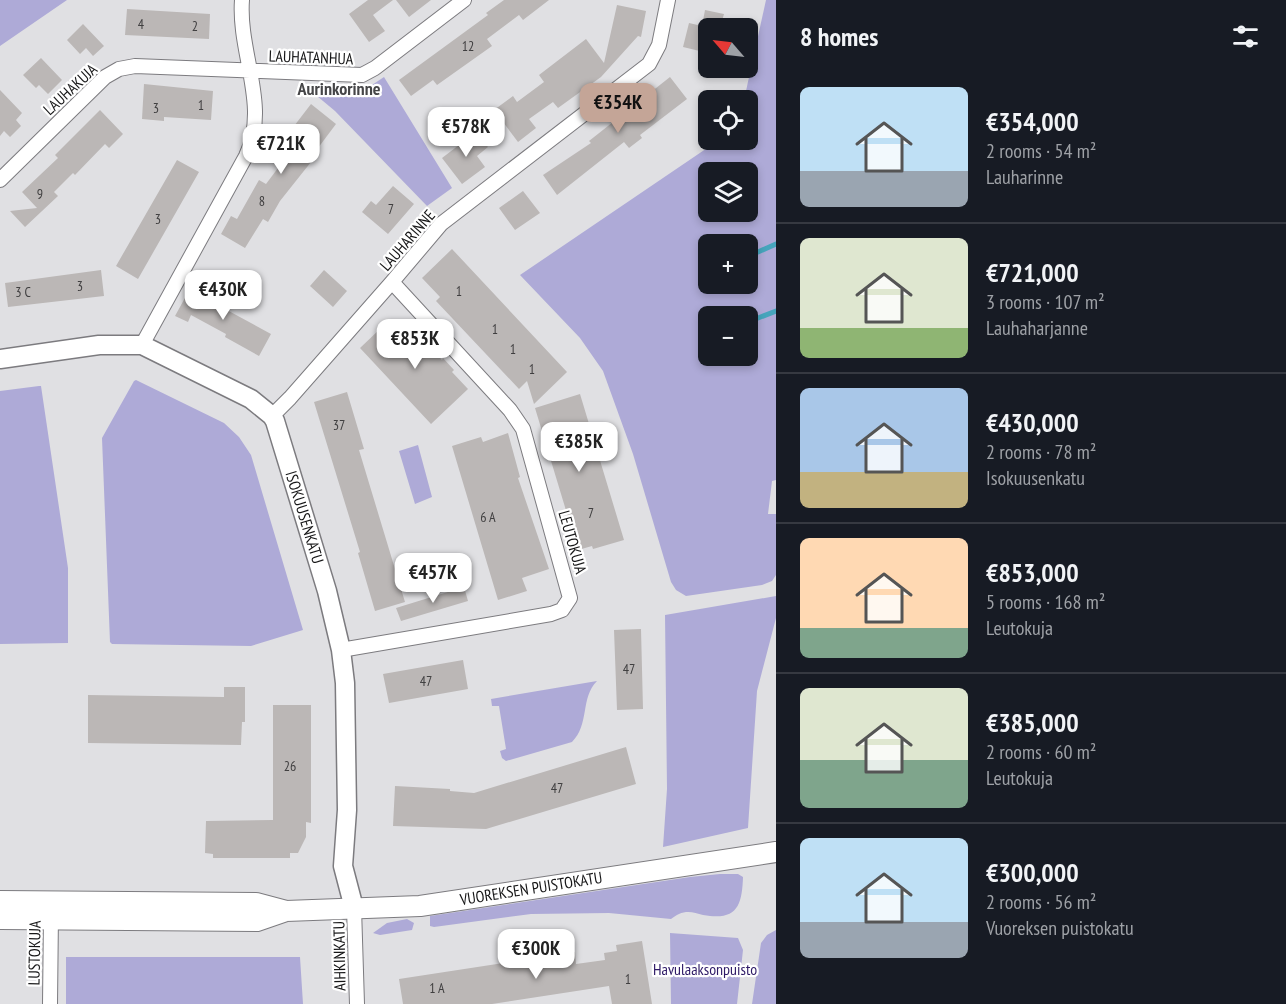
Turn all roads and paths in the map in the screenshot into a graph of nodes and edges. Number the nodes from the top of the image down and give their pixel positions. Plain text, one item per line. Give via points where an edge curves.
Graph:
1 (242, 0) edge
2 (464, 0) edge
3 (669, 0) edge
4 (218, 70) joint
5 (250, 71) junction
6 (0, 180) edge
7 (392, 282) junction
8 (142, 345) junction
9 (0, 359) edge
10 (272, 416) junction
11 (341, 650) junction
12 (776, 852) edge
13 (0, 901) edge
14 (354, 908) junction
15 (51, 910) junction
16 (0, 920) edge
17 (50, 1004) edge
18 (357, 1004) edge

1 - 5 street, LAUHATANHUA via 241,18
2 - 5 street, LAUHATANHUA via 370,71 357,76
3 - 7 street, LAUHARINNE via 659,45 649,64 447,218
4 - 5 street, LAUHATANHUA
4 - 6 street, LAUHAKUJA via 135,66 119,69 105,77
5 - 8 street, LAUHATANHUA via 256,125 252,142
7 - 10 street, LAUHARINNE
7 - 11 street, LEUTOKUJA via 523,429 570,598 562,610 550,614
8 - 9 street via 99,345
8 - 10 street via 251,399
10 - 11 street, ISOKUUSENKATU via 327,591
11 - 14 street, ISOKUUSENKATU via 347,810 343,866
12 - 14 main road, VUOREKSEN PUISTOKATU via 420,906
13 - 15 main road, VUOREKSEN PUISTOKATU
14 - 15 main road, VUOREKSEN PUISTOKATU via 286,911 256,903
14 - 18 street, AIHKINKATU
15 - 16 main road, VUOREKSEN PUISTOKATU
15 - 17 street, LUSTOKUJA

